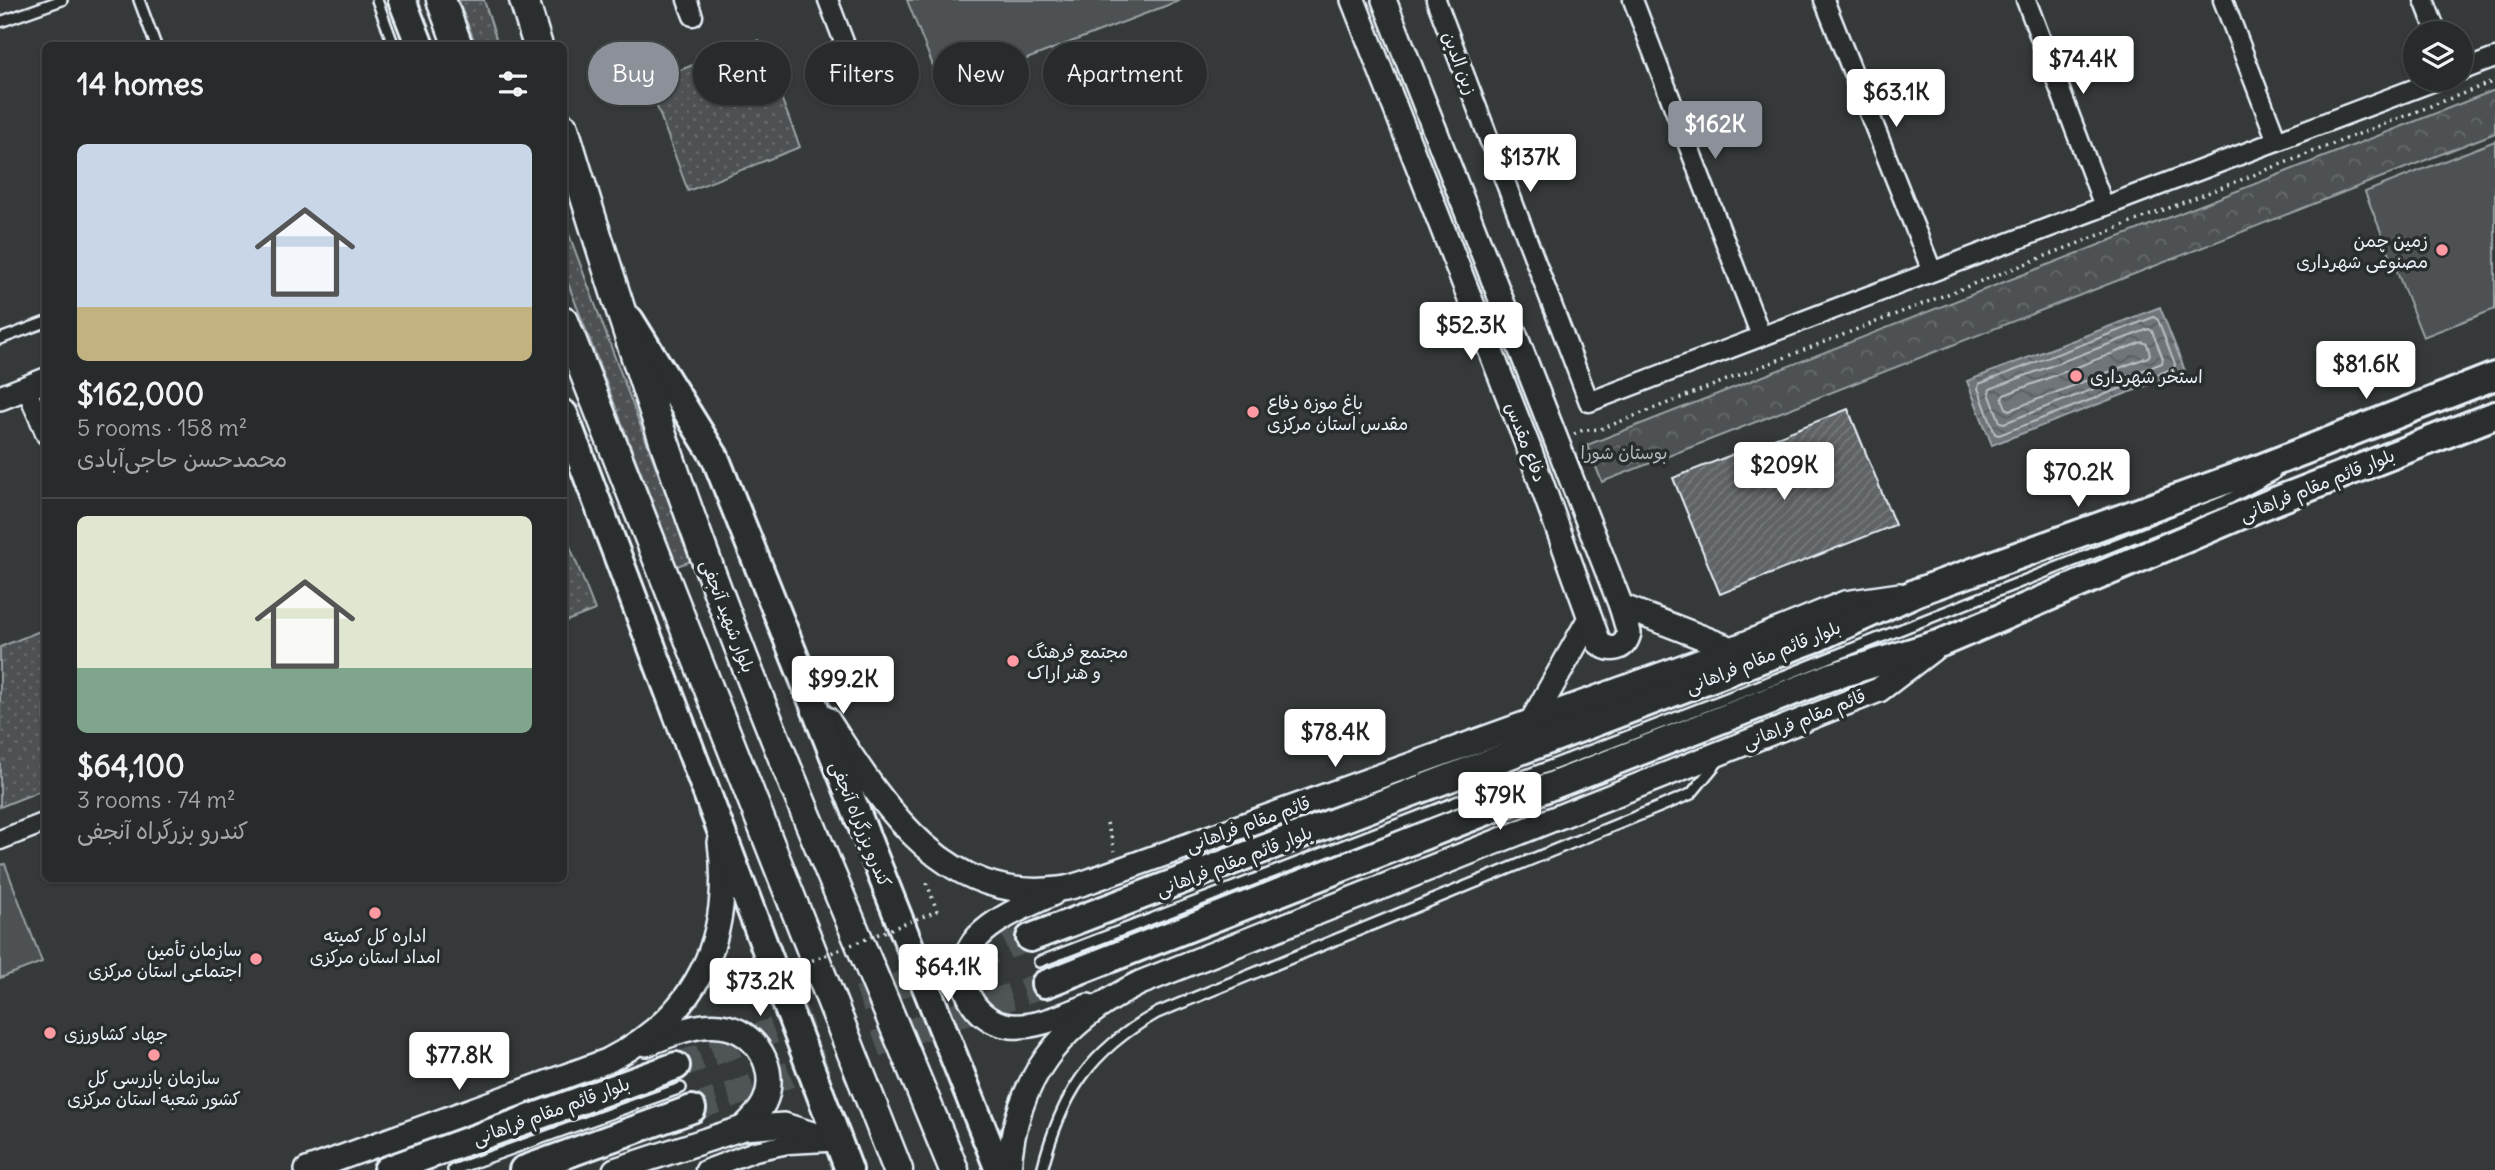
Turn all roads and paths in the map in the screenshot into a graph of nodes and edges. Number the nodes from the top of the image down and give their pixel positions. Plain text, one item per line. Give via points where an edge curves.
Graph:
1 (62, 0) edge
2 (139, 0) edge
3 (377, 0) edge
4 (402, 0) edge
5 (441, 0) edge
6 (524, 0) edge
7 (828, 0) edge
8 (1384, 0) edge
9 (1436, 0) edge
10 (1633, 0) edge
11 (1824, 0) edge
12 (2026, 0) edge
13 (2223, 0) edge
14 (2424, 0) edge
15 (1355, 1) edge
16 (2432, 21) edge
17 (0, 22) edge
18 (155, 42) edge
19 (393, 42) edge
20 (418, 42) edge
21 (457, 42) edge
22 (537, 42) edge
23 (844, 42) edge
24 (2495, 58) edge
25 (2473, 66) edge
26 (2495, 81) edge
27 (2408, 91) edge
28 (567, 138) edge
29 (2277, 141) junction
30 (2104, 206) junction
31 (1933, 271) junction
32 (616, 298) junction
33 (42, 323) edge
34 (567, 329) edge
35 (1762, 336) junction
36 (0, 339) edge
37 (2495, 376) edge
38 (36, 384) edge
39 (0, 398) edge
40 (42, 415) edge
41 (2495, 415) edge
42 (567, 427) edge
43 (1557, 440) junction
44 (2281, 472) dead end
45 (1917, 592) junction
46 (1621, 606) junction
47 (1590, 618) junction
48 (1941, 643) junction
49 (1732, 649) junction
50 (807, 690) junction
51 (1532, 721) junction
52 (1728, 749) junction
53 (716, 817) junction
54 (1107, 823) dead end
55 (42, 824) edge
56 (0, 840) edge
57 (1120, 870) junction
58 (927, 884) dead end
59 (1061, 889) junction
60 (736, 957) dead end
61 (1038, 961) junction
62 (1110, 998) junction
63 (627, 1050) junction
64 (683, 1088) junction
65 (743, 1128) junction
66 (838, 1142) junction
67 (307, 1170) edge
68 (387, 1170) edge
69 (453, 1170) edge
70 (523, 1170) edge
71 (615, 1170) edge
72 (705, 1170) edge
73 (849, 1170) edge
74 (898, 1170) edge
75 (954, 1170) edge
76 (999, 1170) edge
77 (1009, 1170) edge
78 (1042, 1170) edge

1 - 17 lane
2 - 18 lane
3 - 19 lane
4 - 20 main road
5 - 21 main road
6 - 22 main road
7 - 23 street
8 - 43 street, دفاع مقدس
9 - 35 street, زین الدین via 1589,401
10 - 35 street
11 - 31 street
12 - 30 street
13 - 29 street
14 - 16 street
15 - 47 street, دفاع مقدس
24 - 25 street
26 - 43 path via 1601,429
27 - 29 street
28 - 32 main road, بلوار شهید آنجفی
29 - 30 street
30 - 31 street
31 - 35 street
32 - 50 main road, کندرو بزرگراه آنجفی via 715,457
32 - 75 main road, بلوار شهید آنجفی via 700,543 784,761
33 - 36 lane
34 - 74 main road
37 - 45 main road, بلوار قائم مقام فراهانی via 2255,470
38 - 39 street
38 - 40 street
41 - 48 main road, بلوار قائم مقام فراهانی via 2270,503
42 - 53 main road
43 - 46 street, دفاع مقدس
44 - 61 lane via 2225,501 1916,624
45 - 49 street, قائم مقام فراهانی via 1845,603
45 - 61 main road, بلوار قائم مقام فراهانی via 1819,637
46 - 47 street, دفاع مقدس via 1629,633 1620,647 1609,649 1599,643
46 - 49 street
47 - 51 street
48 - 52 street, قائم مقام فراهانی via 1879,690
48 - 61 main road, بلوار قائم مقام فراهانی via 1830,677
49 - 51 street, قائم مقام فراهانی
50 - 59 street, قائم مقام فراهانی via 886,806 937,855 1002,886 1025,891
50 - 76 main road, کندرو بزرگراه آنجفی
51 - 57 street, قائم مقام فراهانی
52 - 62 street, قائم مقام فراهانی
52 - 78 lane via 1691,794 1157,1013 1128,1030 1105,1048 1074,1087 1060,1111
53 - 63 street via 723,895 713,945 679,1006
53 - 66 main road
54 - 57 path
55 - 56 street
57 - 59 street, قائم مقام فراهانی
58 - 60 path, bridge via 937,911 747,986
59 - 62 street via 977,938 965,959 967,993 979,1011 1009,1026 1053,1020
62 - 77 street, قائم مقام فراهانی via 1058,1042 1031,1080 1014,1125
63 - 65 street via 706,1026 740,1032 758,1047 769,1079 765,1101
63 - 67 street via 566,1077
64 - 68 main road, بلوار قائم مقام فراهانی
64 - 69 lane
64 - 70 main road
65 - 66 street via 784,1125
65 - 71 street
66 - 72 street via 777,1146
66 - 73 main road

